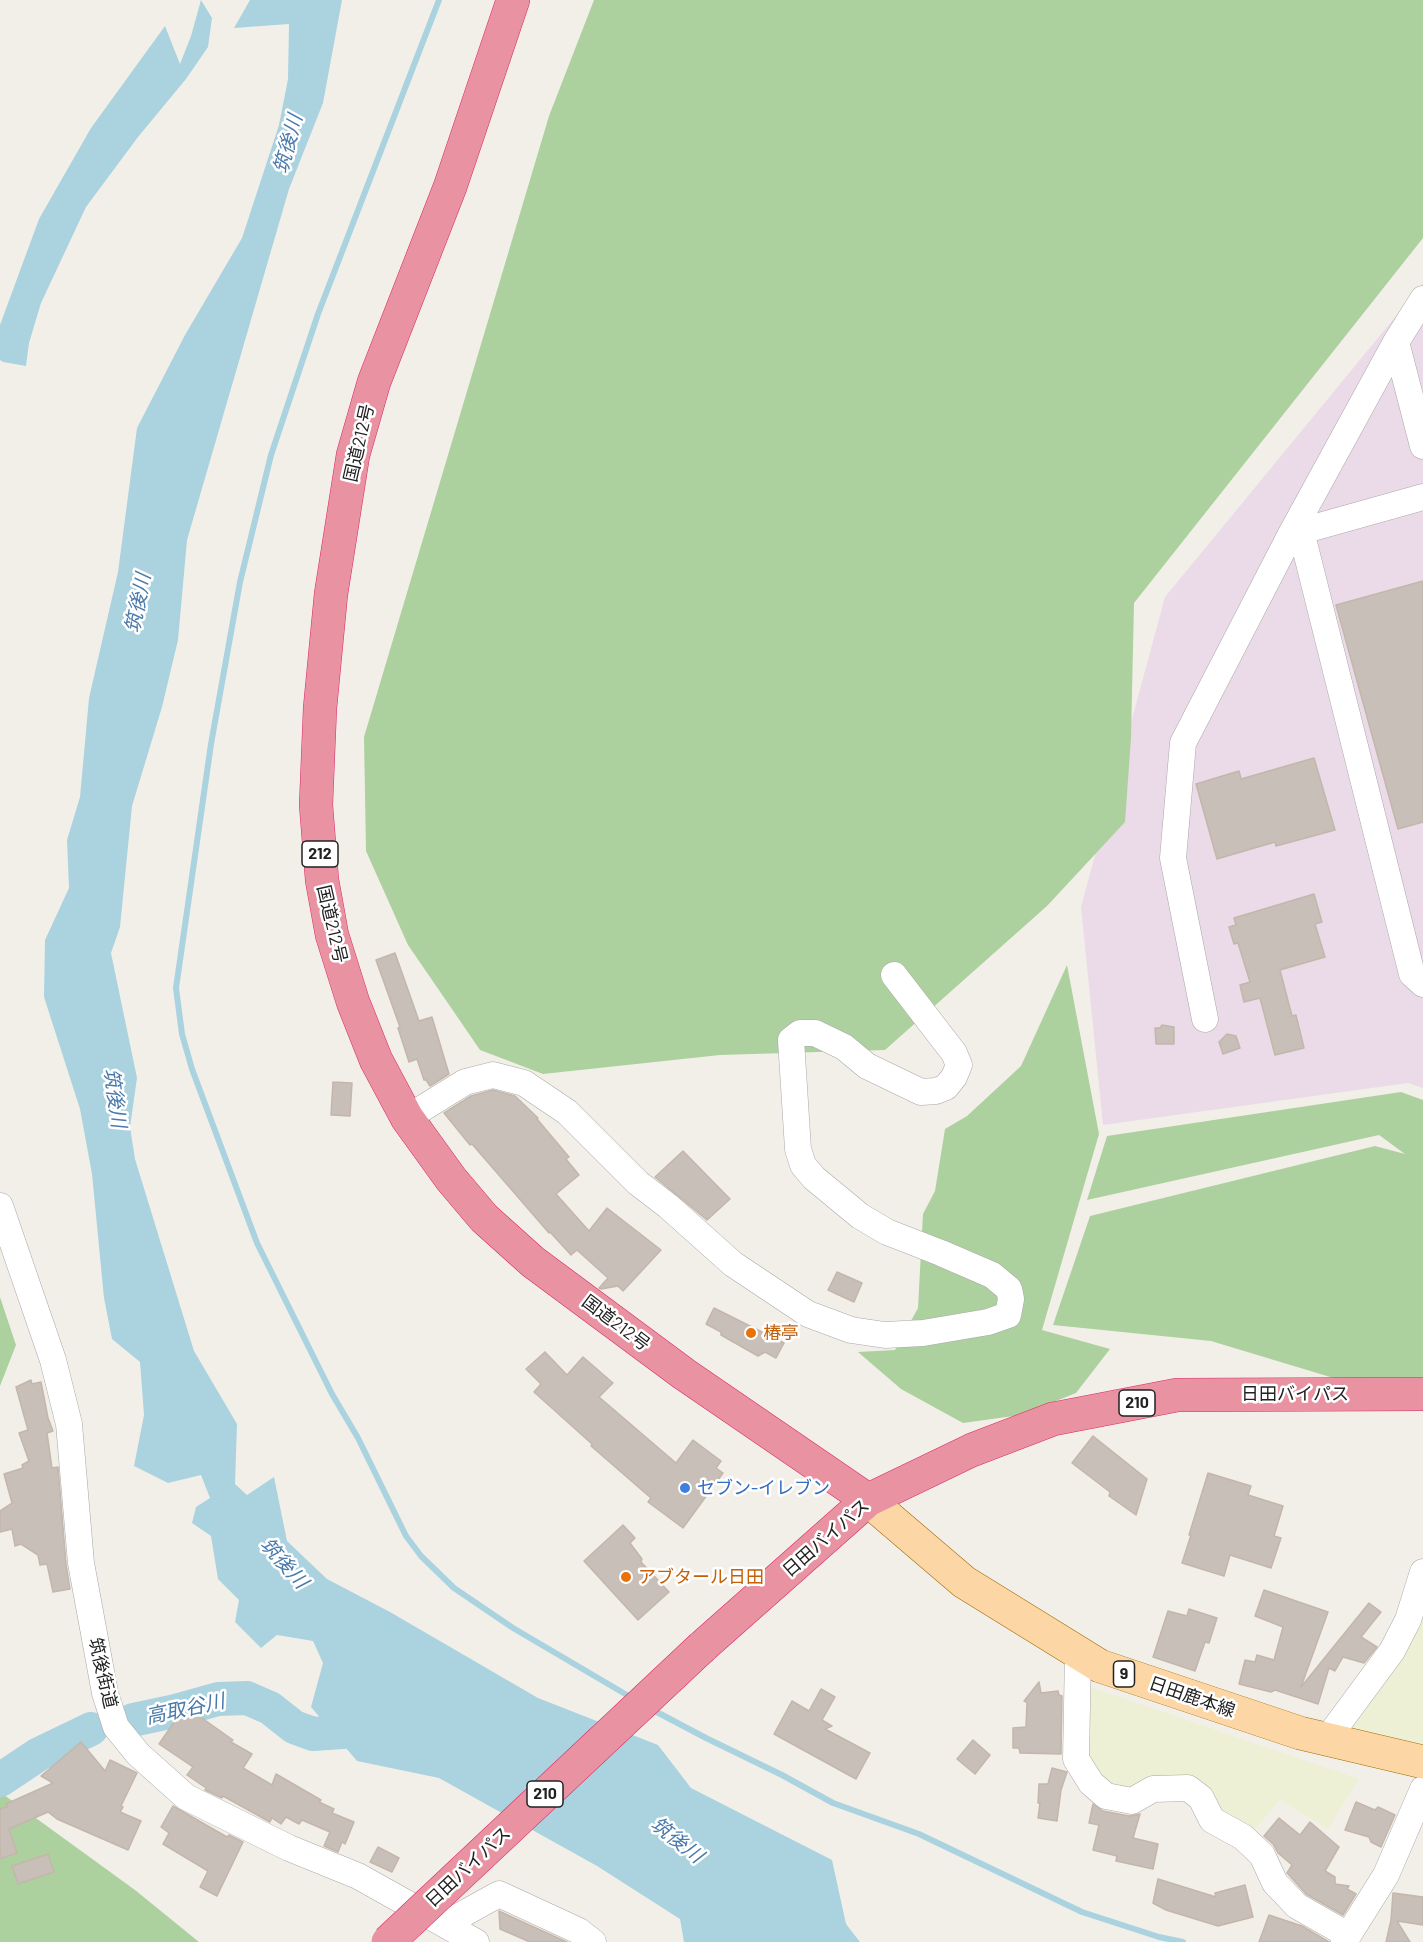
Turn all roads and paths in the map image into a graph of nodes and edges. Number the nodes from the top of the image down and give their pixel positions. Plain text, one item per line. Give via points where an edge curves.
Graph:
1 (513, 0) edge
2 (1423, 299) edge
3 (1396, 342) junction
4 (1423, 446) edge
5 (1423, 497) edge
6 (1296, 533) junction
7 (894, 975) dead end
8 (1423, 984) edge
9 (1205, 1019) dead end
10 (407, 1118) junction
11 (0, 1206) edge
12 (1423, 1394) edge
13 (868, 1500) junction
14 (1423, 1572) edge
15 (1078, 1653) junction
16 (1327, 1739) junction
17 (1423, 1762) edge
18 (1423, 1789) edge
19 (445, 1924) junction
20 (1346, 1939) edge
21 (388, 1942) edge
22 (476, 1942) edge
23 (593, 1942) edge

1 - 10 highway, 国道212号 / 212 via 450,187 374,382 353,455 331,594 321,697 316,806 322,880 332,935 376,1060
2 - 3 street
3 - 4 street
3 - 6 street
5 - 6 street
6 - 8 street via 1412,974
6 - 9 street via 1184,743 1173,858
7 - 10 street via 954,1053 959,1065 954,1077 946,1087 921,1092 867,1066 844,1047 815,1033 800,1033 791,1040 798,1149 803,1165 814,1178 860,1216 887,1232 992,1275 1008,1289 1008,1315 988,1322 885,1335 851,1330 808,1314 733,1264 638,1183 567,1113 524,1083 493,1075 465,1082
10 - 13 highway, 国道212号 / 212 via 484,1218 533,1262 684,1374
11 - 19 street, 筑後街道 via 53,1360 69,1424 81,1563 105,1693 116,1727 138,1754 186,1797 289,1848 357,1876
12 - 13 highway, 日田バイパス / 210 via 1166,1397 1053,1419 972,1450
13 - 15 main road, 日田鹿本線 / 9 via 964,1582
13 - 21 highway, 日田バイパス / 210, bridge via 702,1647
14 - 16 street via 1408,1620 1392,1650
15 - 16 main road, 日田鹿本線 / 9 via 1100,1666
15 - 20 street via 1076,1760 1091,1783 1106,1796 1132,1801 1153,1789 1188,1788 1201,1798 1212,1820 1243,1837 1262,1855 1275,1883 1297,1906
16 - 17 main road, 日田鹿本線 / 9
18 - 20 street via 1386,1875
19 - 22 street, 筑後街道
19 - 23 street via 499,1894 579,1931

